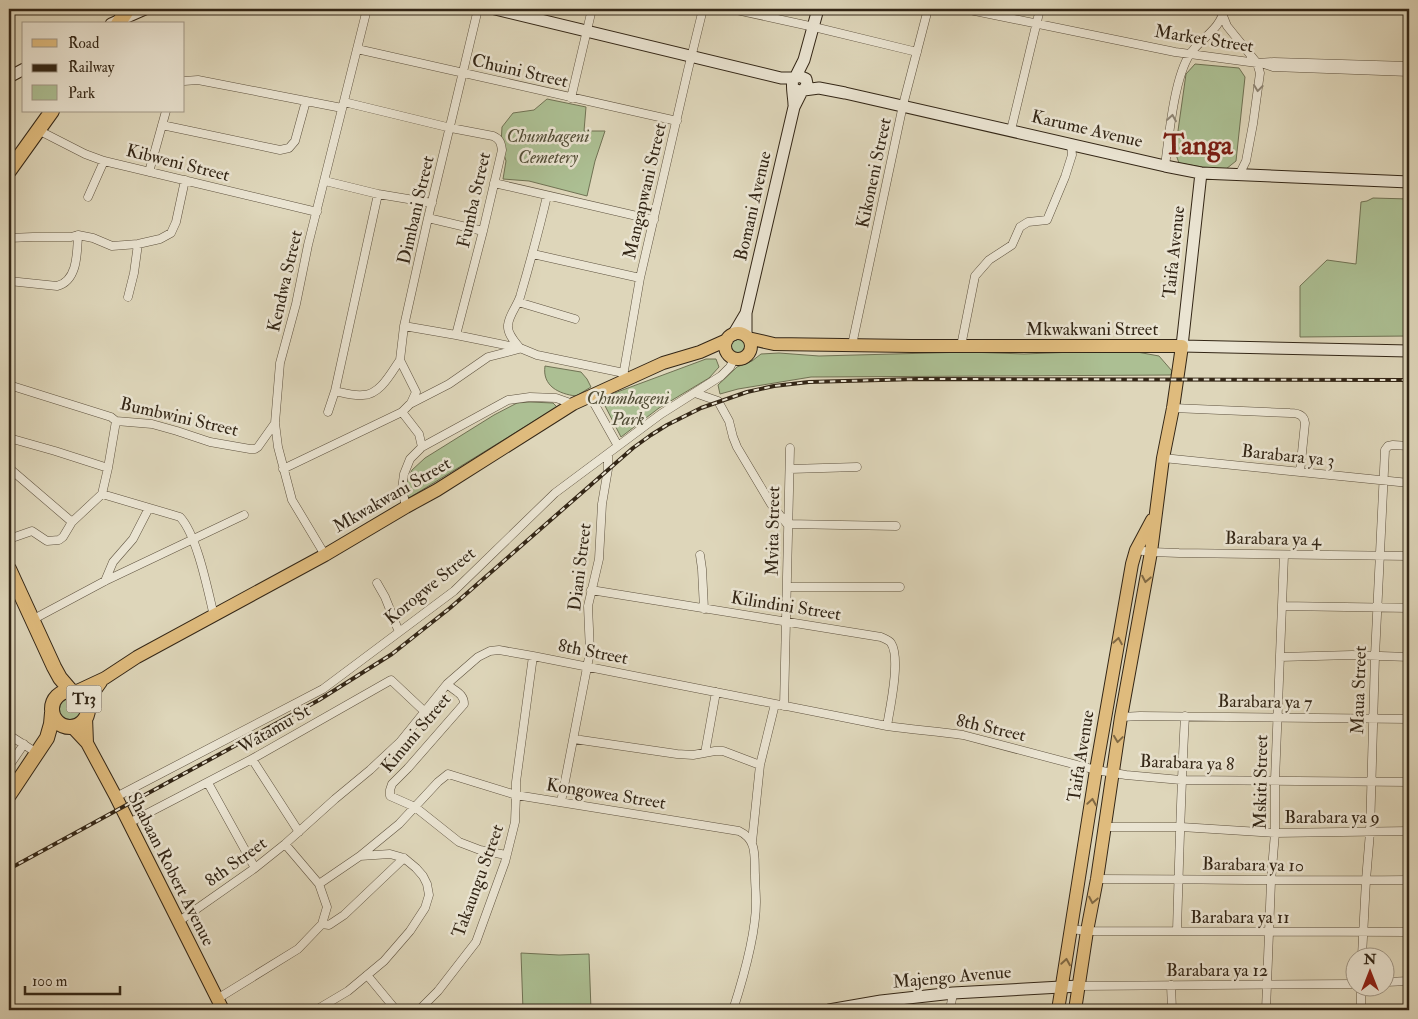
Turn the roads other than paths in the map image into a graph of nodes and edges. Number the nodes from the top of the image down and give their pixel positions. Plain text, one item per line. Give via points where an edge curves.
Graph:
1 (145, 9) edge
2 (367, 9) edge
3 (478, 9) edge
4 (495, 9) edge
5 (592, 9) edge
6 (704, 9) edge
7 (732, 9) edge
8 (818, 9) edge
9 (928, 9) edge
10 (965, 9) edge
11 (1040, 9) edge
12 (1223, 12) edge
13 (120, 19) edge
14 (1036, 24) junction
15 (814, 26) junction
16 (588, 31) junction
17 (357, 49) junction
18 (917, 52) junction
19 (1190, 54) junction
20 (692, 55) junction
21 (1260, 63) junction
22 (1409, 66) edge
23 (22, 70) edge
24 (1409, 72) edge
25 (463, 74) junction
26 (9, 77) edge
27 (185, 81) edge
28 (799, 84) junction
29 (571, 98) junction
30 (306, 101) junction
31 (343, 105) junction
32 (904, 105) junction
33 (51, 112) edge
34 (166, 112) edge
35 (677, 121) junction
36 (162, 126) junction
37 (451, 128) junction
38 (38, 130) junction
39 (1011, 130) junction
40 (1071, 144) junction
41 (104, 160) junction
42 (1165, 166) junction
43 (9, 171) edge
44 (149, 172) junction
45 (1201, 173) junction
46 (1236, 175) junction
47 (185, 180) junction
48 (324, 181) junction
49 (1409, 182) edge
50 (494, 183) junction
51 (378, 194) junction
52 (547, 196) junction
53 (88, 197) dead end
54 (432, 203) junction
55 (317, 212) junction
56 (428, 218) junction
57 (654, 220) junction
58 (483, 231) junction
59 (78, 235) junction
60 (9, 238) edge
61 (138, 244) junction
62 (533, 254) junction
63 (640, 278) junction
64 (9, 281) edge
65 (128, 297) dead end
66 (518, 302) junction
67 (746, 312) junction
68 (575, 319) dead end
69 (404, 326) junction
70 (456, 335) junction
71 (730, 337) junction
72 (747, 337) junction
73 (774, 344) junction
74 (852, 345) junction
75 (960, 346) junction
76 (1182, 346) junction
77 (520, 348) junction
78 (1409, 351) edge
79 (700, 352) junction
80 (749, 353) junction
81 (731, 357) junction
82 (400, 360) junction
83 (623, 378) junction
84 (9, 386) edge
85 (335, 392) junction
86 (695, 393) junction
87 (590, 396) junction
88 (411, 403) junction
89 (573, 404) junction
90 (1173, 408) junction
91 (328, 412) dead end
92 (402, 412) junction
93 (116, 421) junction
94 (275, 423) junction
95 (9, 438) edge
96 (618, 446) junction
97 (1409, 446) edge
98 (422, 447) junction
99 (790, 448) dead end
100 (608, 454) junction
101 (1163, 458) junction
102 (857, 467) dead end
103 (9, 468) edge
104 (108, 468) junction
105 (283, 469) junction
106 (790, 469) junction
107 (1300, 472) junction
108 (1383, 480) junction
109 (1409, 483) edge
110 (102, 494) junction
111 (406, 507) junction
112 (149, 508) junction
113 (1156, 513) junction
114 (244, 515) dead end
115 (72, 522) junction
116 (787, 524) junction
117 (896, 526) dead end
118 (9, 539) edge
119 (193, 540) junction
120 (1136, 550) junction
121 (1151, 552) junction
122 (325, 555) junction
123 (700, 555) dead end
124 (1284, 555) junction
125 (1380, 556) junction
126 (1409, 556) edge
127 (9, 569) edge
128 (105, 581) junction
129 (377, 583) dead end
130 (787, 586) junction
131 (900, 587) dead end
132 (591, 590) junction
133 (1282, 606) junction
134 (1378, 607) junction
135 (704, 608) junction
136 (1409, 608) edge
137 (1124, 612) junction
138 (1139, 614) junction
139 (214, 616) junction
140 (32, 620) junction
141 (786, 622) junction
142 (399, 632) junction
143 (533, 656) junction
144 (1375, 656) junction
145 (1280, 657) junction
146 (1409, 657) edge
147 (54, 667) junction
148 (588, 667) junction
149 (105, 678) junction
150 (447, 684) junction
151 (74, 692) junction
152 (716, 692) junction
153 (775, 704) junction
154 (784, 706) junction
155 (52, 708) junction
156 (87, 712) junction
157 (425, 712) junction
158 (1185, 716) junction
159 (1121, 717) junction
160 (1277, 717) junction
161 (1372, 718) junction
162 (1409, 719) edge
163 (887, 726) junction
164 (70, 727) junction
165 (9, 735) edge
166 (48, 738) junction
167 (574, 739) junction
168 (87, 743) junction
169 (24, 744) junction
170 (37, 753) junction
171 (706, 753) junction
172 (252, 760) junction
173 (760, 764) junction
174 (9, 766) edge
175 (1096, 770) junction
176 (1113, 773) junction
177 (1181, 780) junction
178 (1275, 780) junction
179 (1370, 781) junction
180 (1409, 782) edge
181 (208, 783) junction
182 (9, 795) edge
183 (516, 795) junction
184 (116, 797) junction
185 (561, 802) junction
186 (415, 807) junction
187 (129, 823) junction
188 (1105, 827) junction
189 (1181, 827) junction
190 (1409, 831) edge
191 (299, 832) junction
192 (1275, 832) junction
193 (1370, 832) junction
194 (285, 844) junction
195 (753, 845) junction
196 (506, 855) junction
197 (360, 856) junction
198 (404, 858) junction
199 (255, 868) junction
200 (1097, 879) junction
201 (1179, 879) junction
202 (1366, 880) junction
203 (1409, 880) edge
204 (1271, 881) junction
205 (320, 884) junction
206 (178, 922) junction
207 (322, 924) junction
208 (1071, 929) junction
209 (1087, 931) junction
210 (1177, 931) junction
211 (1269, 932) junction
212 (1363, 932) junction
213 (1409, 932) edge
214 (1362, 946) edge
215 (367, 975) junction
216 (1409, 981) edge
217 (1396, 982) edge
218 (1267, 984) junction
219 (1346, 984) edge
220 (1171, 985) junction
221 (1062, 986) junction
222 (1079, 986) junction
223 (953, 993) junction
224 (1361, 996) edge
225 (220, 1004) edge
226 (316, 1010) edge
227 (396, 1010) edge
228 (419, 1010) edge
229 (733, 1010) edge
230 (830, 1010) edge
231 (950, 1010) edge
232 (1058, 1010) edge
233 (1075, 1010) edge
234 (1172, 1010) edge
235 (1266, 1010) edge
236 (1361, 1010) edge

1 - 13 main road
2 - 17 street, Kendwa Street
3 - 25 street, Dimbani Street
4 - 16 main road
5 - 16 street
6 - 20 street, Mangapwani Street
7 - 15 street
8 - 15 main road
9 - 18 street, Kikoneni Street
10 - 14 street, Market Street
11 - 14 street
12 - 19 street via 1217,25
12 - 21 street via 1227,26
14 - 19 street, Market Street
14 - 39 street
15 - 18 street
15 - 28 main road
16 - 20 main road
16 - 29 street
17 - 25 street, Chuini Street
17 - 31 street, Kendwa Street
18 - 32 street, Kikoneni Street
19 - 21 street, Market Street
42 -> 19 street via 1180,78
20 - 28 main road, Karume Avenue
20 - 35 street, Mangapwani Street
21 - 22 street, Market Street
21 - 24 street, Market Street via 1274,67
21 -> 46 street via 1245,166
23 - 26 main road
25 - 29 street, Chuini Street
25 - 37 street, Dimbani Street
27 - 30 street, Fumba Street via 198,80
28 - 32 main road, Karume Avenue
28 - 67 main road, Bomani Avenue
29 - 35 street, Chuini Street
30 - 31 street, Fumba Street
30 - 36 street via 295,142 280,150
31 - 37 street, Fumba Street
31 - 48 street, Kendwa Street
32 - 39 main road, Karume Avenue
32 - 74 street, Kikoneni Street
33 - 38 highway
34 - 36 street
35 - 57 street, Mangapwani Street
36 - 44 street
37 - 50 street, Fumba Street via 498,138 502,150
37 - 54 street, Dimbani Street
38 - 41 street, Kibweni Street
38 - 43 highway
39 - 40 main road, Karume Avenue
40 - 42 main road, Karume Avenue
40 - 75 street via 1072,155 1047,220 1028,222 1020,228 1012,245 989,260 975,276
41 - 44 street, Kibweni Street
41 - 53 street
42 - 45 main road, Karume Avenue
44 - 47 street, Kibweni Street
45 - 46 main road, Karume Avenue
45 - 76 main road, Taifa Avenue
46 - 49 main road, Karume Avenue
47 - 55 street, Kibweni Street
47 - 61 street via 181,205 171,233
48 - 51 street
48 - 55 street, Kendwa Street
50 - 52 street
50 - 58 street, Fumba Street
51 - 54 street
51 - 85 street
52 - 57 street
52 - 62 street
54 - 56 street, Dimbani Street
55 - 94 street, Kendwa Street via 280,363
56 - 58 street
56 - 69 street, Dimbani Street
57 - 63 street, Mangapwani Street
58 - 70 street, Fumba Street
59 - 60 street
59 - 61 street via 112,246
59 - 64 street via 75,263 67,282 58,286
61 - 65 street
62 - 63 street
62 - 66 street
63 - 83 street, Mangapwani Street
66 - 68 street
66 - 77 street via 508,329
67 - 71 main road
67 - 72 main road
69 - 70 street
69 - 82 street, Dimbani Street
70 - 77 street
71 - 72 main road via 738,333
71 - 79 main road
71 - 81 main road via 725,345
72 - 73 main road
72 - 80 main road via 751,343
73 - 74 main road, Mkwakwani Street
73 - 80 main road
74 - 75 main road, Mkwakwani Street
75 - 76 main road, Mkwakwani Street
76 - 78 main road, Mkwakwani Street
76 - 90 main road, Taifa Avenue
77 - 83 street
77 - 88 street via 488,357 449,384
79 - 81 main road
79 - 83 main road, Mkwakwani Street
80 - 81 main road via 740,359
81 - 86 street, Korogwe Street via 730,367
82 - 85 street via 377,390 364,396
82 - 88 street via 416,392
83 - 87 main road, Mkwakwani Street
84 - 93 street, Bumbwini Street
85 - 91 street
86 - 96 street, Korogwe Street
86 - 116 street via 718,401 729,421 737,447 771,504
87 - 89 main road, Mkwakwani Street
87 - 96 street
88 - 92 street
89 - 98 street via 556,398 508,400
89 - 111 main road, Mkwakwani Street
90 - 101 main road, Taifa Avenue
90 - 107 street via 1301,415 1305,423
92 - 98 street via 418,434
92 - 105 street
93 - 94 street, Bumbwini Street via 152,424 210,442 250,448 258,446
93 - 104 street
94 - 105 street, Kendwa Street
95 - 104 street
96 - 100 street, Korogwe Street
97 - 108 street, Maua Street via 1388,446
98 - 111 street via 410,459 404,474 402,489
99 - 106 street, Mvita Street
100 - 132 street, Diani Street via 599,559
100 - 142 street, Korogwe Street via 555,493 454,591
101 - 107 street, Barabara ya 3
101 - 113 main road, Taifa Avenue
102 - 106 street
103 - 115 street
104 - 110 street
105 - 122 street, Kendwa Street via 292,500
106 - 116 street, Mvita Street
107 - 108 street, Barabara ya 3
108 - 109 street, Barabara ya 3
108 - 125 street, Maua Street
110 - 112 street
110 - 115 street
111 - 122 main road, Mkwakwani Street
112 - 119 street via 180,518
112 - 128 street via 133,538 113,562
113 - 120 main road, Taifa Avenue
113 - 121 main road, Taifa Avenue
114 - 119 street
115 - 118 street via 59,540 48,541 32,531
116 - 117 street
116 - 130 street, Mvita Street
119 - 128 street
119 - 139 street
120 - 121 street, Barabara ya 4
120 - 137 main road, Taifa Avenue
121 - 124 street, Barabara ya 4
121 -> 138 main road, Taifa Avenue
122 - 139 main road, Mkwakwani Street
123 - 135 street
124 - 125 street, Barabara ya 4
124 - 133 street, Mskiti Street
125 - 126 street, Barabara ya 4
125 - 134 street, Maua Street
127 - 140 highway, T13
128 - 140 street
129 - 142 street
130 - 131 street
130 - 141 street, Mvita Street
132 - 135 street, Kilindini Street
132 - 148 street, Diani Street
133 - 134 street
133 - 145 street, Mskiti Street
134 - 136 street
134 - 144 street, Maua Street
135 - 141 street, Kilindini Street
137 - 138 main road
175 -> 137 main road, Taifa Avenue
138 - 159 main road, Taifa Avenue
139 - 149 main road, Mkwakwani Street
140 - 147 highway, T13
141 - 154 street, Mvita Street
141 - 163 street, Kilindini Street via 881,637 890,642 895,653 895,668
142 - 184 street, Korogwe Street via 323,689
143 - 148 street, 8th Street
143 - 150 street, 8th Street via 499,650 490,652 478,657
143 - 183 street, Takaungu Street
144 - 145 street
144 - 146 street
144 - 161 street, Maua Street
145 - 160 street, Mskiti Street
147 - 151 highway, T13
147 - 155 highway, T13
148 - 152 street, 8th Street
148 - 167 street, Diani Street
149 - 151 main road
149 - 156 main road via 91,696
150 - 157 street, 8th Street
150 - 186 street, Kinuni Street via 463,696 464,704 390,790 390,796
151 - 155 highway, T13 via 60,694
151 - 156 highway, T13 via 85,701
152 - 153 street, 8th Street
152 - 171 street
153 - 154 street, 8th Street
153 - 173 street
154 - 163 street, 8th Street
155 - 164 highway, T13 via 55,720
155 - 166 highway, T13
156 - 164 highway, T13 via 79,724
156 - 168 main road
157 - 172 street, Watamu St via 391,680
157 - 191 street, 8th Street via 394,748
158 - 159 street, Barabara ya 7
158 - 160 street, Barabara ya 7
158 - 177 street
159 -> 176 main road, Taifa Avenue
160 - 161 street, Barabara ya 7
160 - 178 street, Mskiti Street
161 - 162 street, Barabara ya 7
161 - 179 street, Maua Street
163 - 175 street, 8th Street via 964,735
164 - 166 highway, T13
164 - 168 main road
165 - 169 street
166 - 170 highway, T13
167 - 171 street via 677,754
167 - 185 street, Diani Street
168 - 184 main road, Shabaan Robert Avenue
169 - 170 street
169 - 174 street
170 - 182 highway, T13
171 - 173 street via 723,751
172 - 181 street, Watamu St
172 - 191 street
173 - 195 street
175 - 176 street, 8th Street
208 -> 175 main road, Taifa Avenue
176 - 177 street, Barabara ya 8
176 - 188 main road, Taifa Avenue
177 - 178 street, Barabara ya 8
177 - 189 street
178 - 179 street, Barabara ya 8
178 - 192 street, Mskiti Street
179 - 180 street, Barabara ya 8
179 - 193 street, Maua Street
181 - 187 street, Watamu St
181 - 199 street
183 - 185 street, Kongowea Street
183 - 186 street, Kongowea Street via 448,774
183 - 196 street, Takaungu Street via 515,822
184 - 187 main road, Shabaan Robert Avenue
185 - 195 street, Kongowea Street via 739,831 748,836
186 - 196 street, Kinuni Street via 459,842
186 - 197 street
187 - 206 main road, Shabaan Robert Avenue
188 - 189 street, Barabara ya 9
188 - 200 main road, Taifa Avenue
189 - 192 street, Barabara ya 9
189 - 201 street
190 - 193 street, Barabara ya 9
191 - 194 street, 8th Street
192 - 193 street, Barabara ya 9
192 - 204 street, Mskiti Street
193 - 202 street, Maua Street
194 - 199 street, 8th Street
194 - 205 street
195 - 229 street via 754,925 742,984
196 - 228 street, Takaungu Street via 476,942 438,992
197 - 198 street via 390,854
197 - 205 street
198 - 207 street via 344,915 329,925
198 - 215 street via 427,884 429,895 425,908 410,931
199 - 206 street, 8th Street
200 - 201 street, Barabara ya 10
200 -> 209 main road, Taifa Avenue
201 - 204 street, Barabara ya 10
201 - 210 street
202 - 203 street, Barabara ya 10
202 - 204 street, Barabara ya 10
202 - 212 street, Maua Street
204 - 211 street, Mskiti Street
205 - 207 street via 328,907
206 - 225 main road, Shabaan Robert Avenue
207 - 225 street via 298,949
208 - 209 street, Barabara ya 11
221 -> 208 main road, Taifa Avenue
209 - 210 street, Barabara ya 11
209 - 222 main road, Taifa Avenue
210 - 211 street, Barabara ya 11
211 - 212 street, Barabara ya 11
211 - 218 street, Mskiti Street
212 - 213 street, Barabara ya 11
212 - 214 street, Maua Street
215 - 226 street
215 - 227 street
216 - 217 street
218 - 219 street, Barabara ya 12
218 - 220 street, Barabara ya 12
218 - 235 street, Mskiti Street
220 - 222 street, Barabara ya 12
220 - 234 street
221 - 222 main road, Majengo Avenue
221 - 223 main road, Majengo Avenue
221 - 232 main road, Taifa Avenue
222 - 233 main road, Taifa Avenue
223 - 230 main road, Majengo Avenue
223 - 231 street
224 - 236 street

